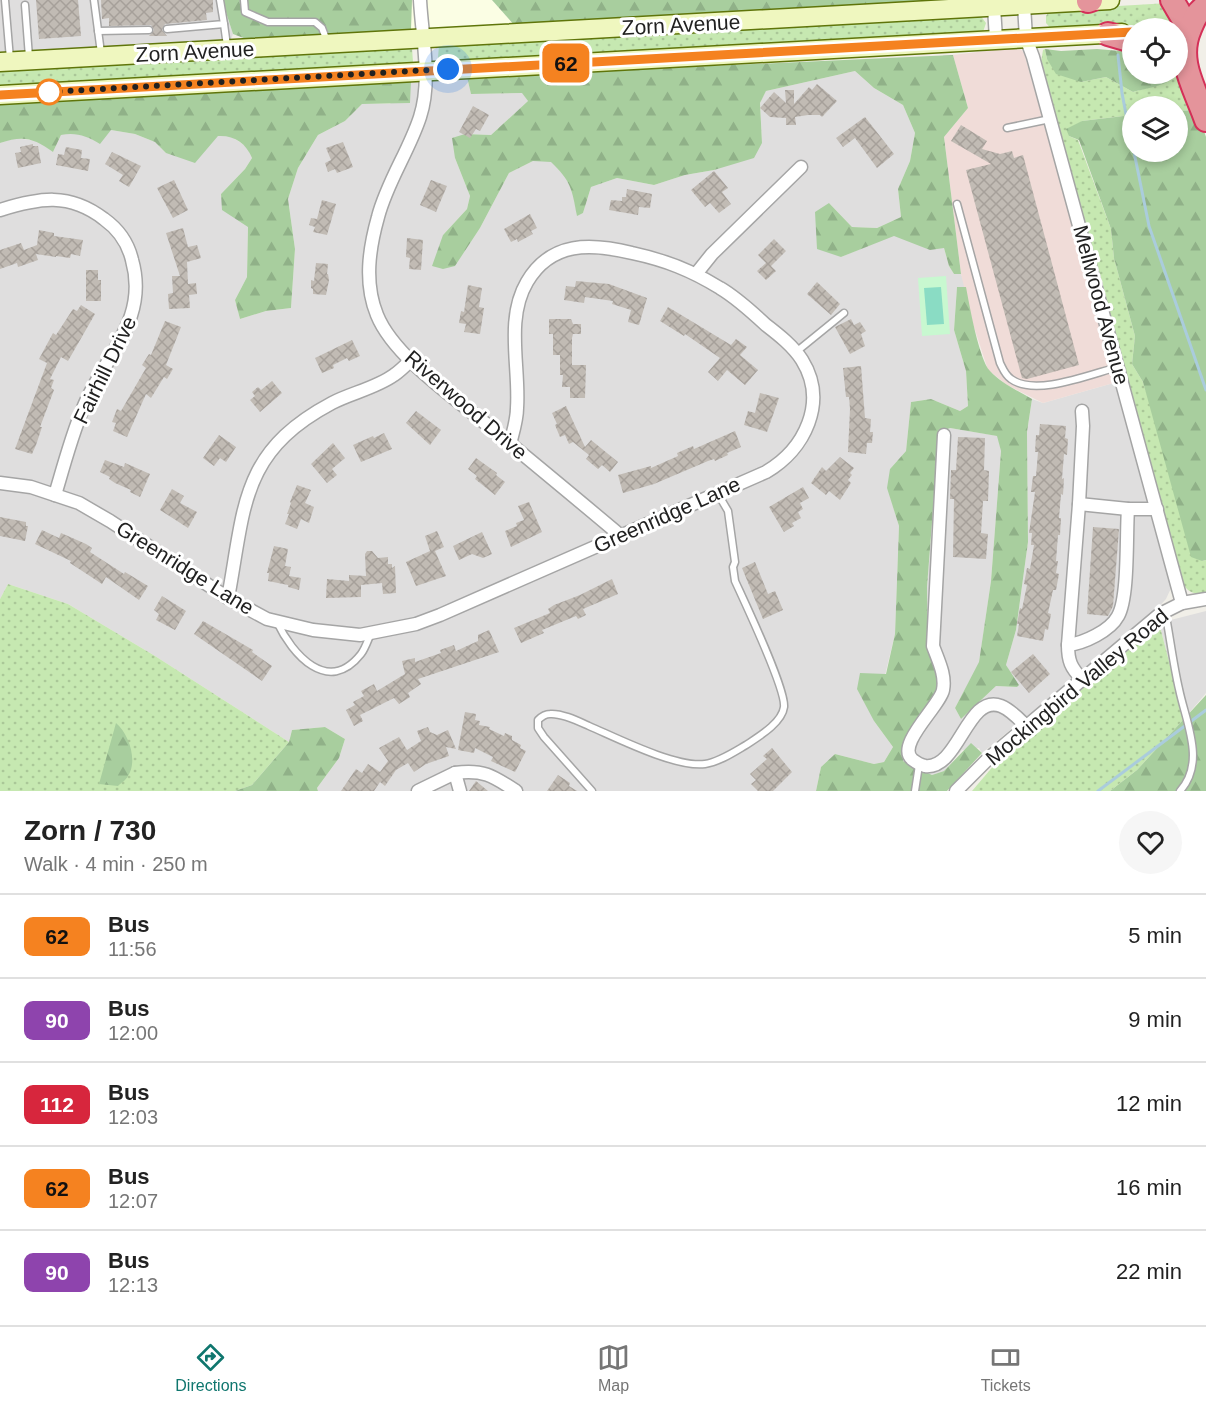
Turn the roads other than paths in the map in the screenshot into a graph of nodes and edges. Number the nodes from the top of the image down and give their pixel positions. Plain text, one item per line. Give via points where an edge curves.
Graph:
1 (5, 0) edge
2 (94, 0) edge
3 (220, 0) edge
4 (244, 0) edge
5 (420, 0) edge
6 (1096, 0) edge
7 (1172, 0) edge
8 (25, 5) dead end
9 (1024, 6) junction
10 (1206, 6) edge
11 (994, 7) junction
12 (224, 24) junction
13 (167, 29) dead end
14 (1191, 29) edge
15 (149, 30) dead end
16 (98, 31) junction
17 (1122, 33) edge
18 (1108, 34) junction
19 (1026, 38) junction
20 (1122, 38) edge
21 (423, 39) junction
22 (996, 39) junction
23 (328, 45) junction
24 (227, 50) junction
25 (101, 57) junction
26 (29, 61) junction
27 (5, 62) edge
28 (426, 70) junction
29 (1188, 79) edge
30 (0, 95) edge
31 (1050, 119) junction
32 (1206, 120) edge
33 (1007, 128) dead end
34 (801, 167) dead end
35 (957, 204) dead end
36 (0, 210) edge
37 (696, 274) junction
38 (844, 313) dead end
39 (796, 352) junction
40 (411, 360) junction
41 (1118, 367) junction
42 (1082, 411) dead end
43 (944, 435) dead end
44 (510, 444) junction
45 (0, 483) edge
46 (718, 493) junction
47 (56, 495) junction
48 (1079, 504) junction
49 (1128, 509) junction
50 (1157, 509) junction
51 (621, 536) junction
52 (228, 598) junction
53 (1206, 599) edge
54 (1182, 603) junction
55 (1165, 611) junction
56 (277, 621) junction
57 (370, 633) junction
58 (1068, 645) junction
59 (1082, 679) junction
60 (1026, 726) junction
61 (920, 764) junction
62 (454, 773) junction
63 (418, 791) edge
64 (460, 791) edge
65 (516, 791) edge
66 (592, 791) edge
67 (915, 791) edge
68 (956, 791) edge
69 (1180, 791) edge

1 - 27 lane
2 - 16 lane
3 - 12 lane
4 - 23 lane via 245,12 268,22 315,22 322,28
5 - 21 street, Riverwood Drive
6 - 9 main road, Zorn Avenue
7 - 14 highway
8 - 26 lane
9 - 11 main road, Zorn Avenue
9 - 19 street, Mellwood Avenue
10 - 14 highway via 1195,16
11 - 21 main road, Zorn Avenue
11 - 22 street
12 - 13 lane
12 - 24 lane
15 - 16 lane
16 - 25 lane
17 - 18 main road, Zorn Avenue
18 - 19 main road, Zorn Avenue
18 - 20 highway
19 - 22 main road, Zorn Avenue
19 - 31 street, Mellwood Avenue
21 - 23 main road, Zorn Avenue
21 - 28 street, Riverwood Drive
22 - 28 main road, Zorn Avenue
23 - 24 main road, Zorn Avenue
24 - 25 main road, Zorn Avenue
25 - 26 main road, Zorn Avenue
26 - 27 main road, Zorn Avenue
28 - 30 main road, Zorn Avenue
28 - 40 street, Riverwood Drive via 420,117 378,214 369,258 377,316
29 - 32 highway
31 - 33 lane
31 - 41 street, Mellwood Avenue
34 - 37 street
35 - 41 lane via 1005,374 1022,384 1042,387
36 - 47 street, Fairhill Drive via 46,199 82,206 121,236 135,270 132,318 86,401
37 - 39 street, Greenridge Lane via 740,303
37 - 44 street, Greenridge Lane via 672,263 598,246 572,248 543,264 527,283 518,306 517,409
38 - 39 lane
39 - 46 street, Greenridge Lane via 806,368 812,393 809,422 799,444 776,466
40 - 44 street, Riverwood Drive
40 - 52 street via 394,376 304,418 269,451 247,496
41 - 50 street, Mellwood Avenue
42 - 48 street
43 - 61 street via 933,646 943,671 944,691 910,741 909,757
44 - 51 street, Riverwood Drive
45 - 47 street, Greenridge Lane
46 - 51 street, Greenridge Lane
46 - 66 lane via 728,511 735,580 779,685 783,712 769,729 744,746 704,764 677,761 575,720 552,713 544,715 538,720 538,728
47 - 52 street, Greenridge Lane via 110,521
48 - 49 street
48 - 58 street
49 - 50 street
49 - 58 street via 1125,587 1119,615 1088,641
50 - 54 street, Mellwood Avenue
51 - 57 street, Greenridge Lane via 440,615
52 - 56 street, Greenridge Lane
53 - 54 street, Mockingbird Valley Road
54 - 55 street, Mockingbird Valley Road
55 - 59 street, Mockingbird Valley Road
55 - 69 lane via 1179,691 1197,749 1191,780
56 - 57 street, Greenridge Lane via 313,630
56 - 57 lane via 294,651 321,670 342,669 349,664 361,654
58 - 59 street via 1071,667
59 - 60 street, Mockingbird Valley Road
60 - 61 street via 1009,710 990,704 980,709 943,761 928,766
60 - 68 street, Mockingbird Valley Road
61 - 67 lane
62 - 63 street
62 - 64 street
62 - 65 street via 468,771 493,776

